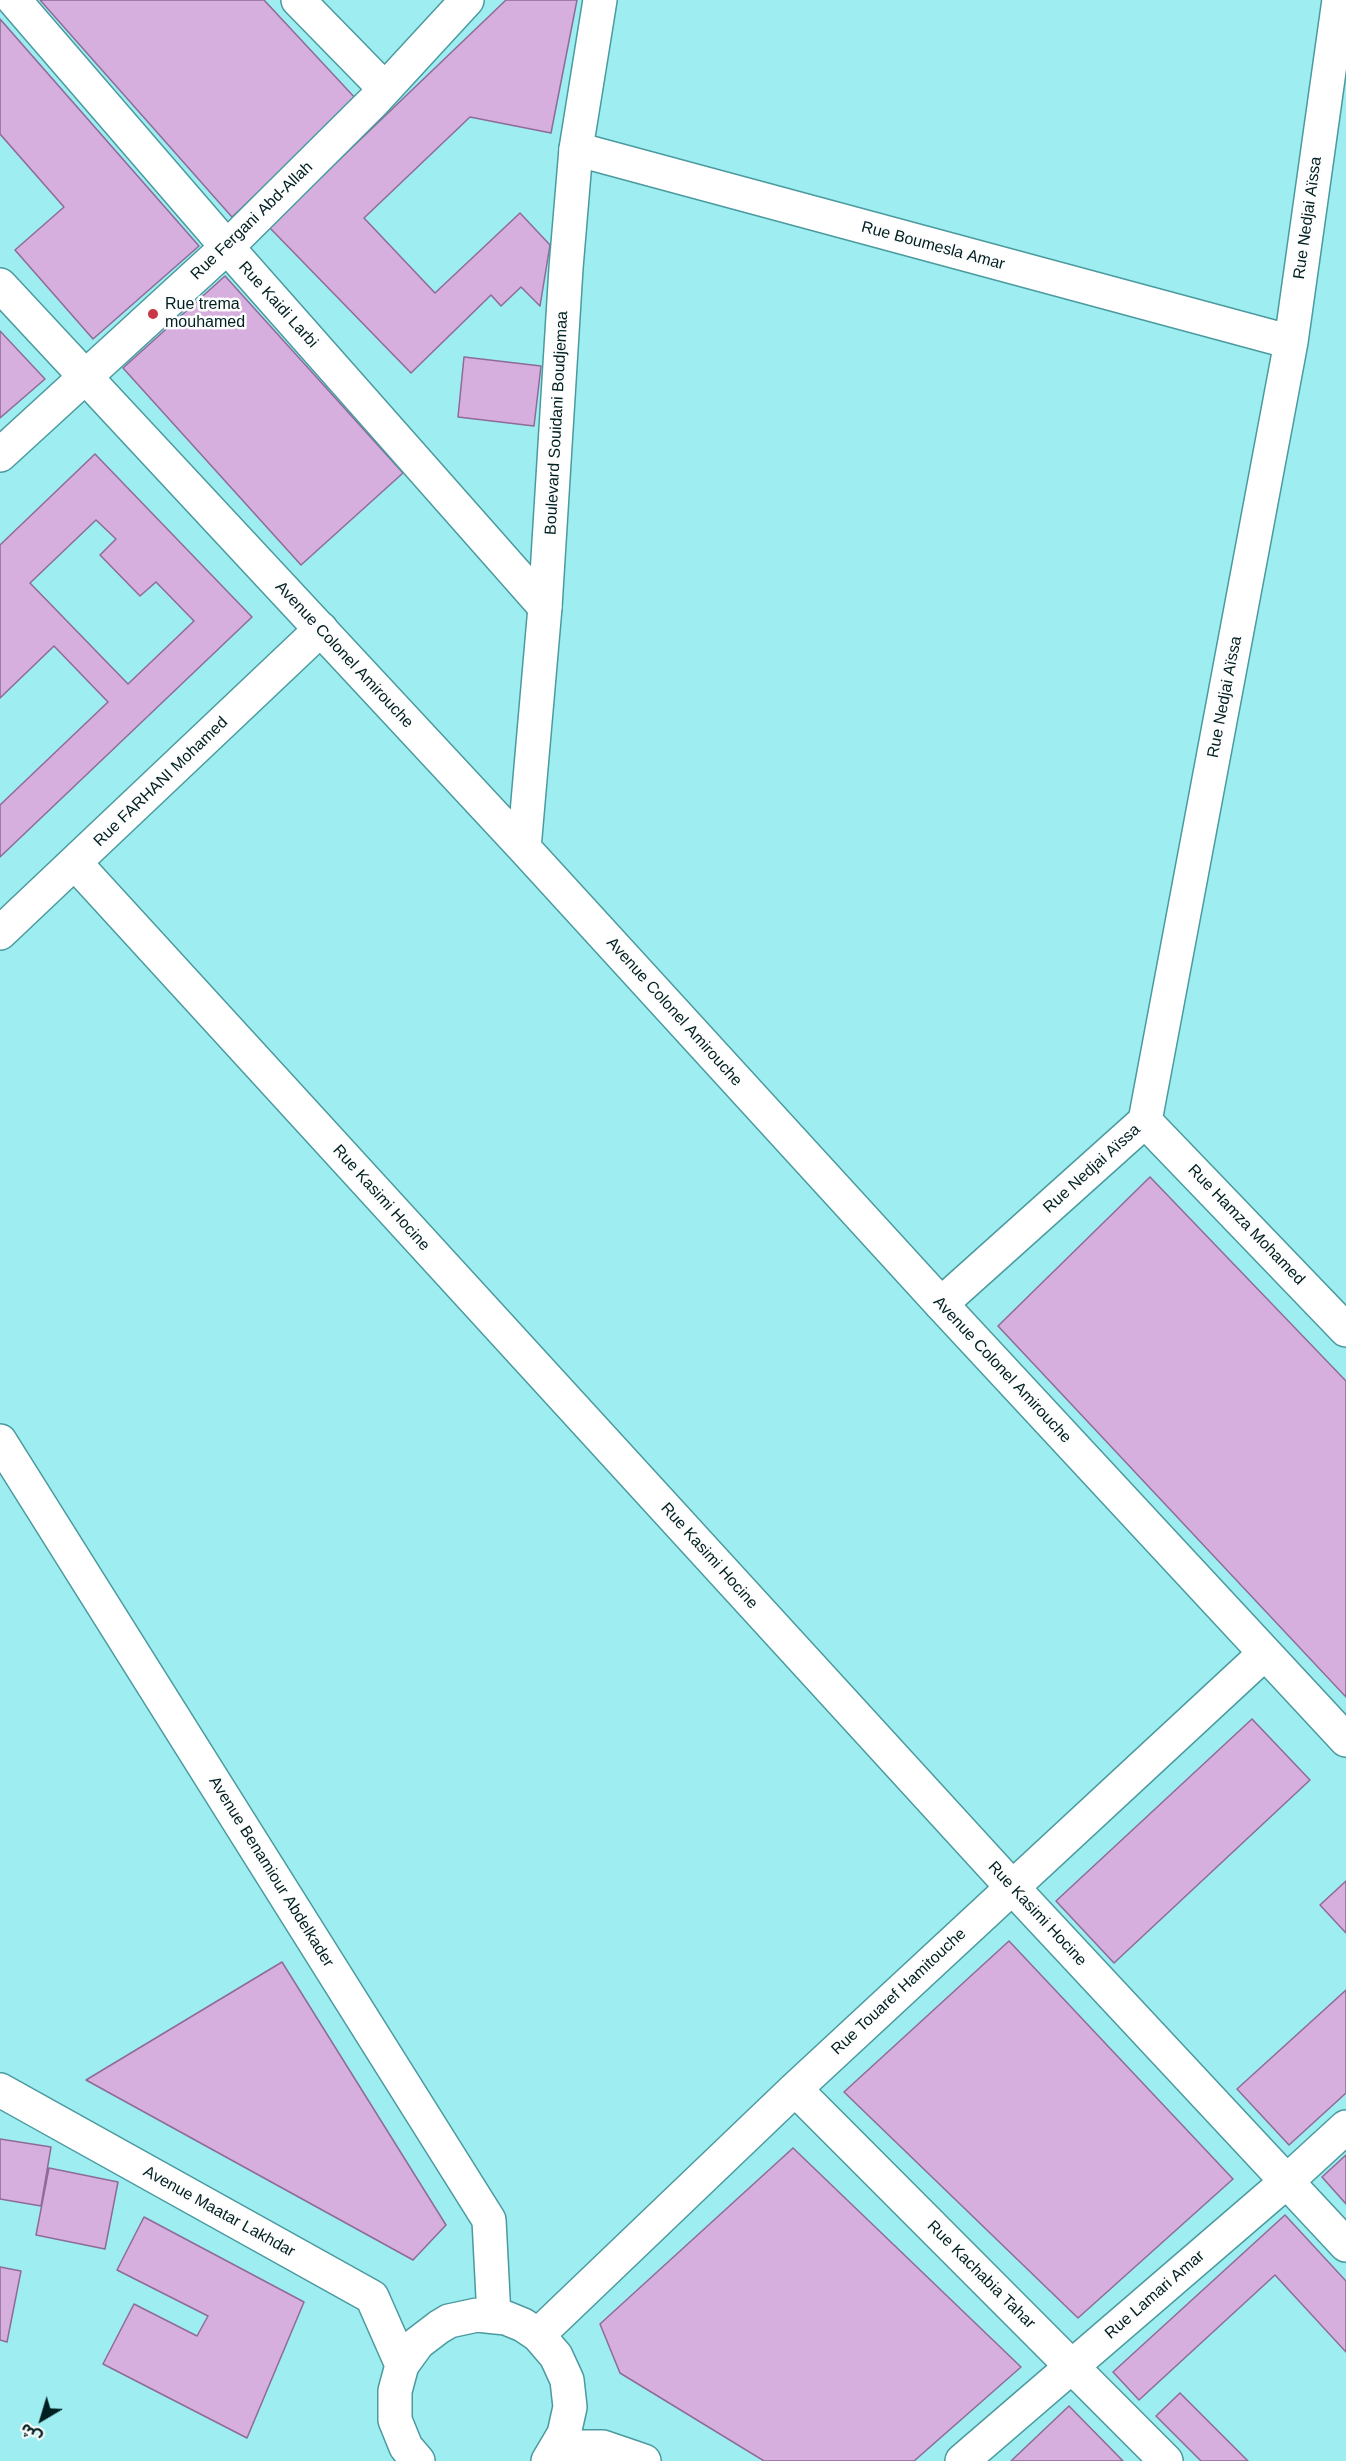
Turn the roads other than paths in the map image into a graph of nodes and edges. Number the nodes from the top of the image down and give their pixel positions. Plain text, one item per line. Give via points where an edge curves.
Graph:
1 (14, 0) edge
2 (298, 0) edge
3 (467, 0) edge
4 (600, 0) edge
5 (1339, 0) edge
6 (385, 89) junction
7 (576, 149) junction
8 (226, 247) junction
9 (0, 285) edge
10 (1291, 342) junction
11 (86, 377) junction
12 (0, 455) edge
13 (545, 607) junction
14 (321, 630) junction
15 (524, 848) junction
16 (75, 864) junction
17 (0, 933) edge
18 (1146, 1121) junction
19 (941, 1304) junction
20 (1346, 1330) edge
21 (0, 1442) edge
22 (1264, 1654) junction
23 (1346, 1740) edge
24 (1012, 1887) junction
25 (795, 2089) junction
26 (0, 2090) edge
27 (1346, 2127) edge
28 (1286, 2182) junction
29 (1346, 2245) edge
30 (494, 2317) junction
31 (538, 2335) junction
32 (402, 2365) junction
33 (1072, 2367) junction
34 (549, 2459) edge
35 (418, 2461) edge
36 (644, 2461) edge
37 (962, 2461) edge
38 (1166, 2461) edge

1 - 8 street, Rue Kaidi Larbi
2 - 6 street
3 - 6 street, Rue Fergani Abd-Allah
4 - 7 street, Boulevard Souidani Boudjemaa
5 - 10 street, Rue Nedjai Aïssa
6 - 8 street, Rue Fergani Abd-Allah
7 - 10 street, Rue Boumesla Amar
7 - 13 street, Boulevard Souidani Boudjemaa
8 - 11 street, Rue Fergani Abd-Allah
8 - 13 street, Rue Kaidi Larbi
9 - 11 street, Avenue Colonel Amirouche
10 - 18 street, Rue Nedjai Aïssa
11 - 12 street, Rue Fergani Abd-Allah
11 - 14 street, Avenue Colonel Amirouche
13 - 15 street, Boulevard Souidani Boudjemaa
14 - 15 street, Avenue Colonel Amirouche
14 - 16 street, Rue FARHANI Mohamed
15 - 19 street, Avenue Colonel Amirouche
16 - 17 street, Rue FARHANI Mohamed
16 - 24 street, Rue Kasimi Hocine
18 - 19 street, Rue Nedjai Aïssa
18 - 20 street, Rue Hamza Mohamed
19 - 22 street, Avenue Colonel Amirouche
21 - 30 street, Avenue Benamiour Abdelkader via 489,2220
22 - 23 street, Avenue Colonel Amirouche
22 - 24 street, Rue Touaref Hamitouche
24 - 25 street, Rue Touaref Hamitouche
24 - 28 street, Rue Kasimi Hocine
25 - 31 street, Rue Touaref Hamitouche
25 - 33 street, Rue Kachabia Tahar
26 - 32 street, Avenue Maatar Lakhdar via 372,2297
27 - 28 street, Rue Lamari Amar
28 - 29 street, Rue Kasimi Hocine
28 - 33 street, Rue Lamari Amar
30 - 31 street via 506,2318
30 - 32 street via 477,2315 450,2321 418,2343
31 - 34 street via 556,2356 567,2380 570,2407 564,2434
32 - 35 street via 395,2391 395,2420 406,2446
33 - 37 street, Rue Lamari Amar
33 - 38 street, Rue Kachabia Tahar
34 - 36 street via 578,2447 603,2447

